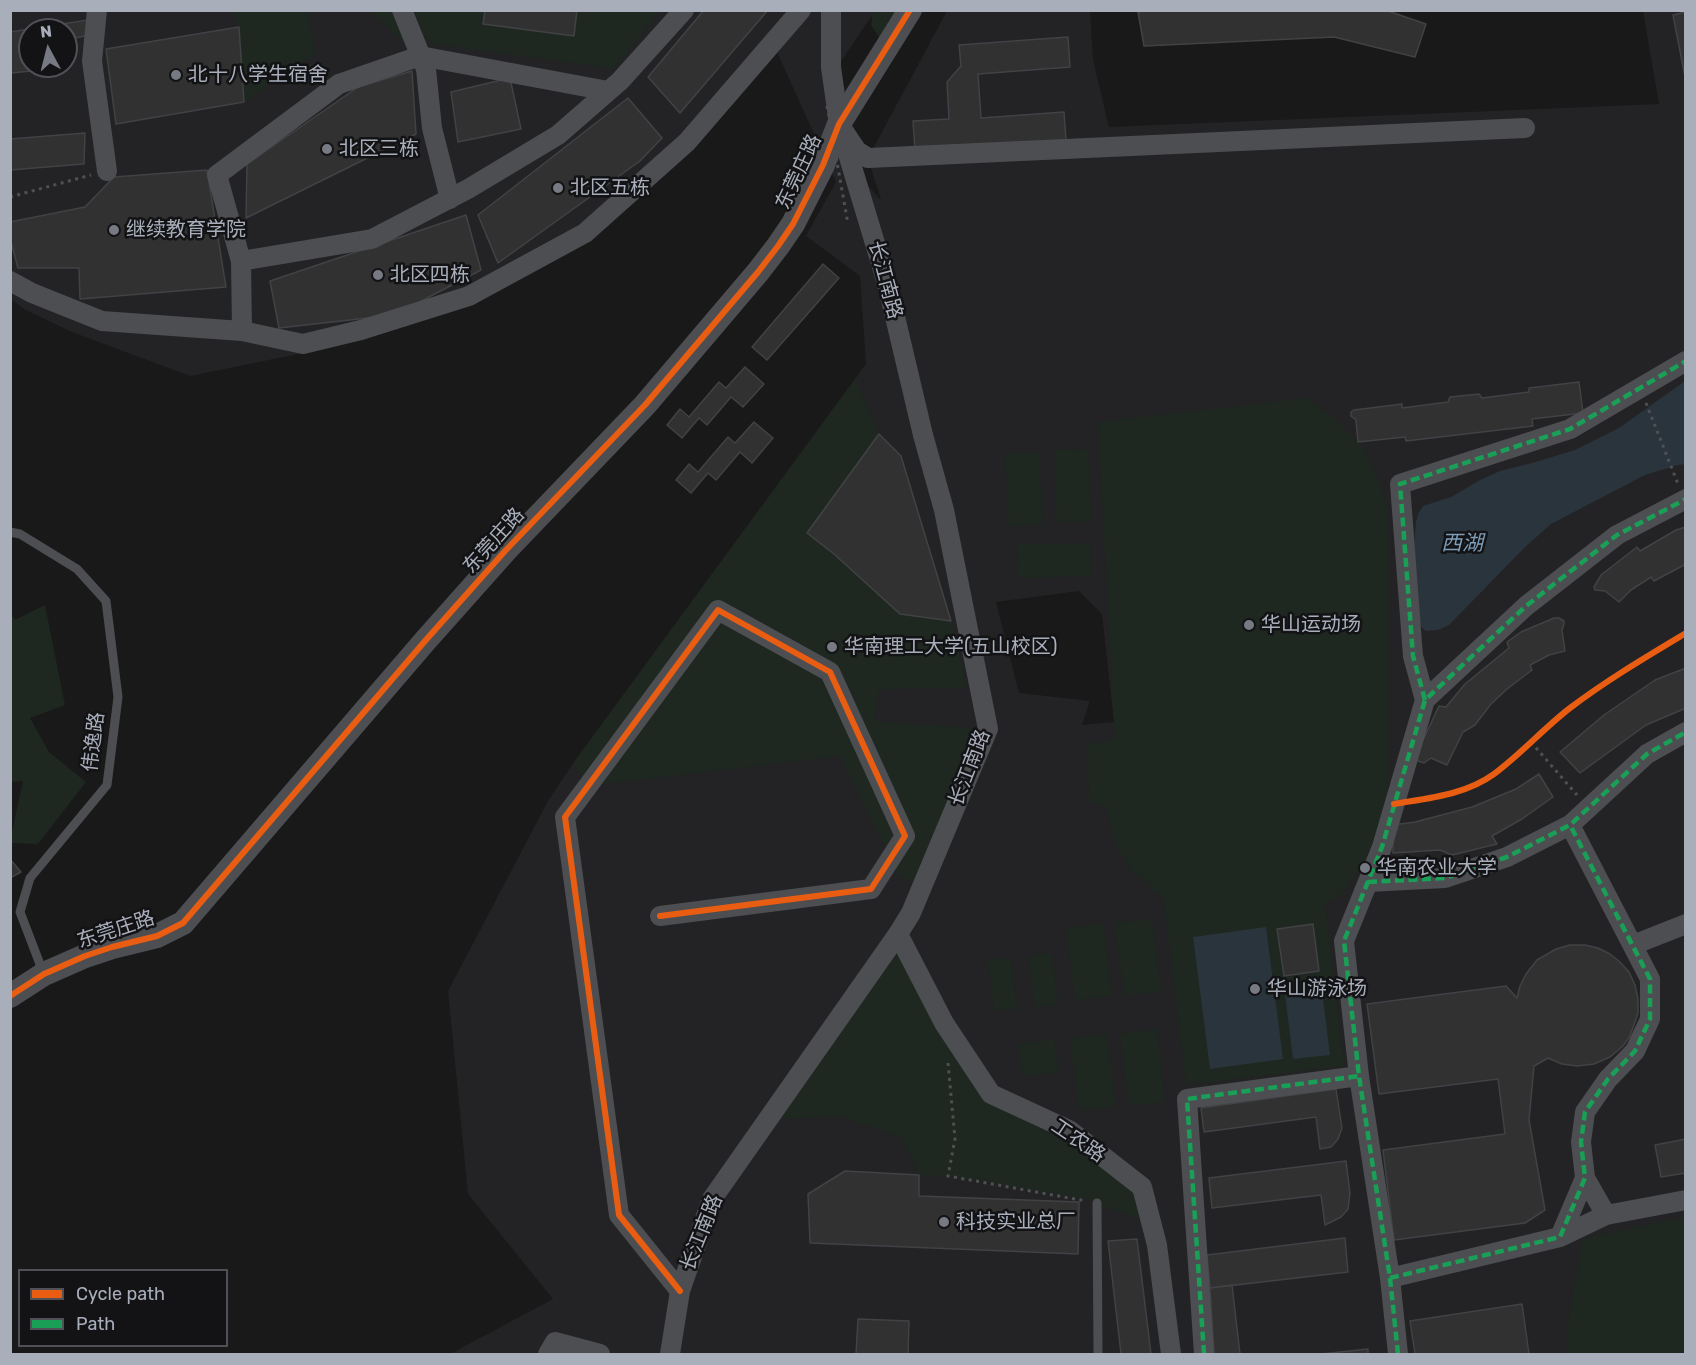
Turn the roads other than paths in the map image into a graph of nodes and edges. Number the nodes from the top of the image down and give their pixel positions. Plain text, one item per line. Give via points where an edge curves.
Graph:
1 (97, 10) edge
2 (402, 10) edge
3 (684, 10) edge
4 (801, 10) edge
5 (831, 10) edge
6 (910, 10) edge
7 (420, 56) junction
8 (608, 91) junction
9 (833, 115) junction
10 (1525, 128) dead end
11 (107, 171) road end
12 (450, 199) junction
13 (241, 261) junction
14 (10, 281) edge
15 (242, 331) junction
16 (1686, 361) edge
17 (1686, 499) edge
18 (10, 532) edge
19 (1425, 700) junction
20 (1686, 732) edge
21 (1570, 825) junction
22 (1368, 882) junction
23 (660, 916) dead end
24 (1686, 924) edge
25 (898, 934) junction
26 (1634, 945) junction
27 (44, 974) junction
28 (10, 996) edge
29 (1359, 1076) junction
30 (1585, 1178) junction
31 (1686, 1200) edge
32 (1097, 1203) road end
33 (1606, 1215) junction
34 (1560, 1238) junction
35 (1390, 1278) junction
36 (680, 1291) junction
37 (548, 1354) edge
38 (600, 1354) edge
39 (670, 1354) edge
40 (1098, 1354) edge
41 (1171, 1354) edge
42 (1204, 1354) edge
43 (1398, 1354) edge

1 - 11 street via 92,61
2 - 7 street
3 - 8 street
4 - 15 street via 687,142 585,233 469,296 361,330 303,344
5 - 9 street, 长江南路
6 - 9 street, 东莞庄路
7 - 8 street
7 - 12 street via 426,69 432,128
7 - 13 street via 339,84 217,175
8 - 12 street via 558,135
9 - 10 street via 857,151 868,158
9 - 25 street, 长江南路 via 887,283 944,510 988,729 911,913
9 - 27 street, 东莞庄路 via 823,165 805,203 758,272 645,405 433,633 183,923 157,936 103,950
12 - 13 street via 372,238
13 - 15 street
14 - 15 street via 102,321
16 - 19 street via 1570,429 1400,484 1413,656
17 - 19 street via 1617,535 1526,606
18 - 27 lane, 伟逸路 via 20,534 77,569 106,601 118,697 107,785 30,878 20,912
19 - 22 street
20 - 21 street via 1647,754
21 - 22 street via 1506,857 1445,878
21 - 26 street
22 - 29 street via 1344,940
23 - 36 street via 871,888 905,836 830,672 718,610 564,817 619,1215
24 - 26 street
25 - 36 street, 长江南路 via 712,1199
25 - 41 street, 工农路 via 944,1023 991,1094 1069,1130 1142,1187 1156,1245
26 - 30 street via 1650,979 1650,1019 1635,1051 1608,1079 1585,1112 1581,1142
27 - 28 street, 东莞庄路
29 - 35 street
29 - 42 street via 1187,1099
30 - 33 street
30 - 34 street
31 - 33 street
32 - 40 lane
33 - 34 street
34 - 35 street
35 - 43 street
36 - 39 street, 长江南路
37 - 38 street via 555,1342

